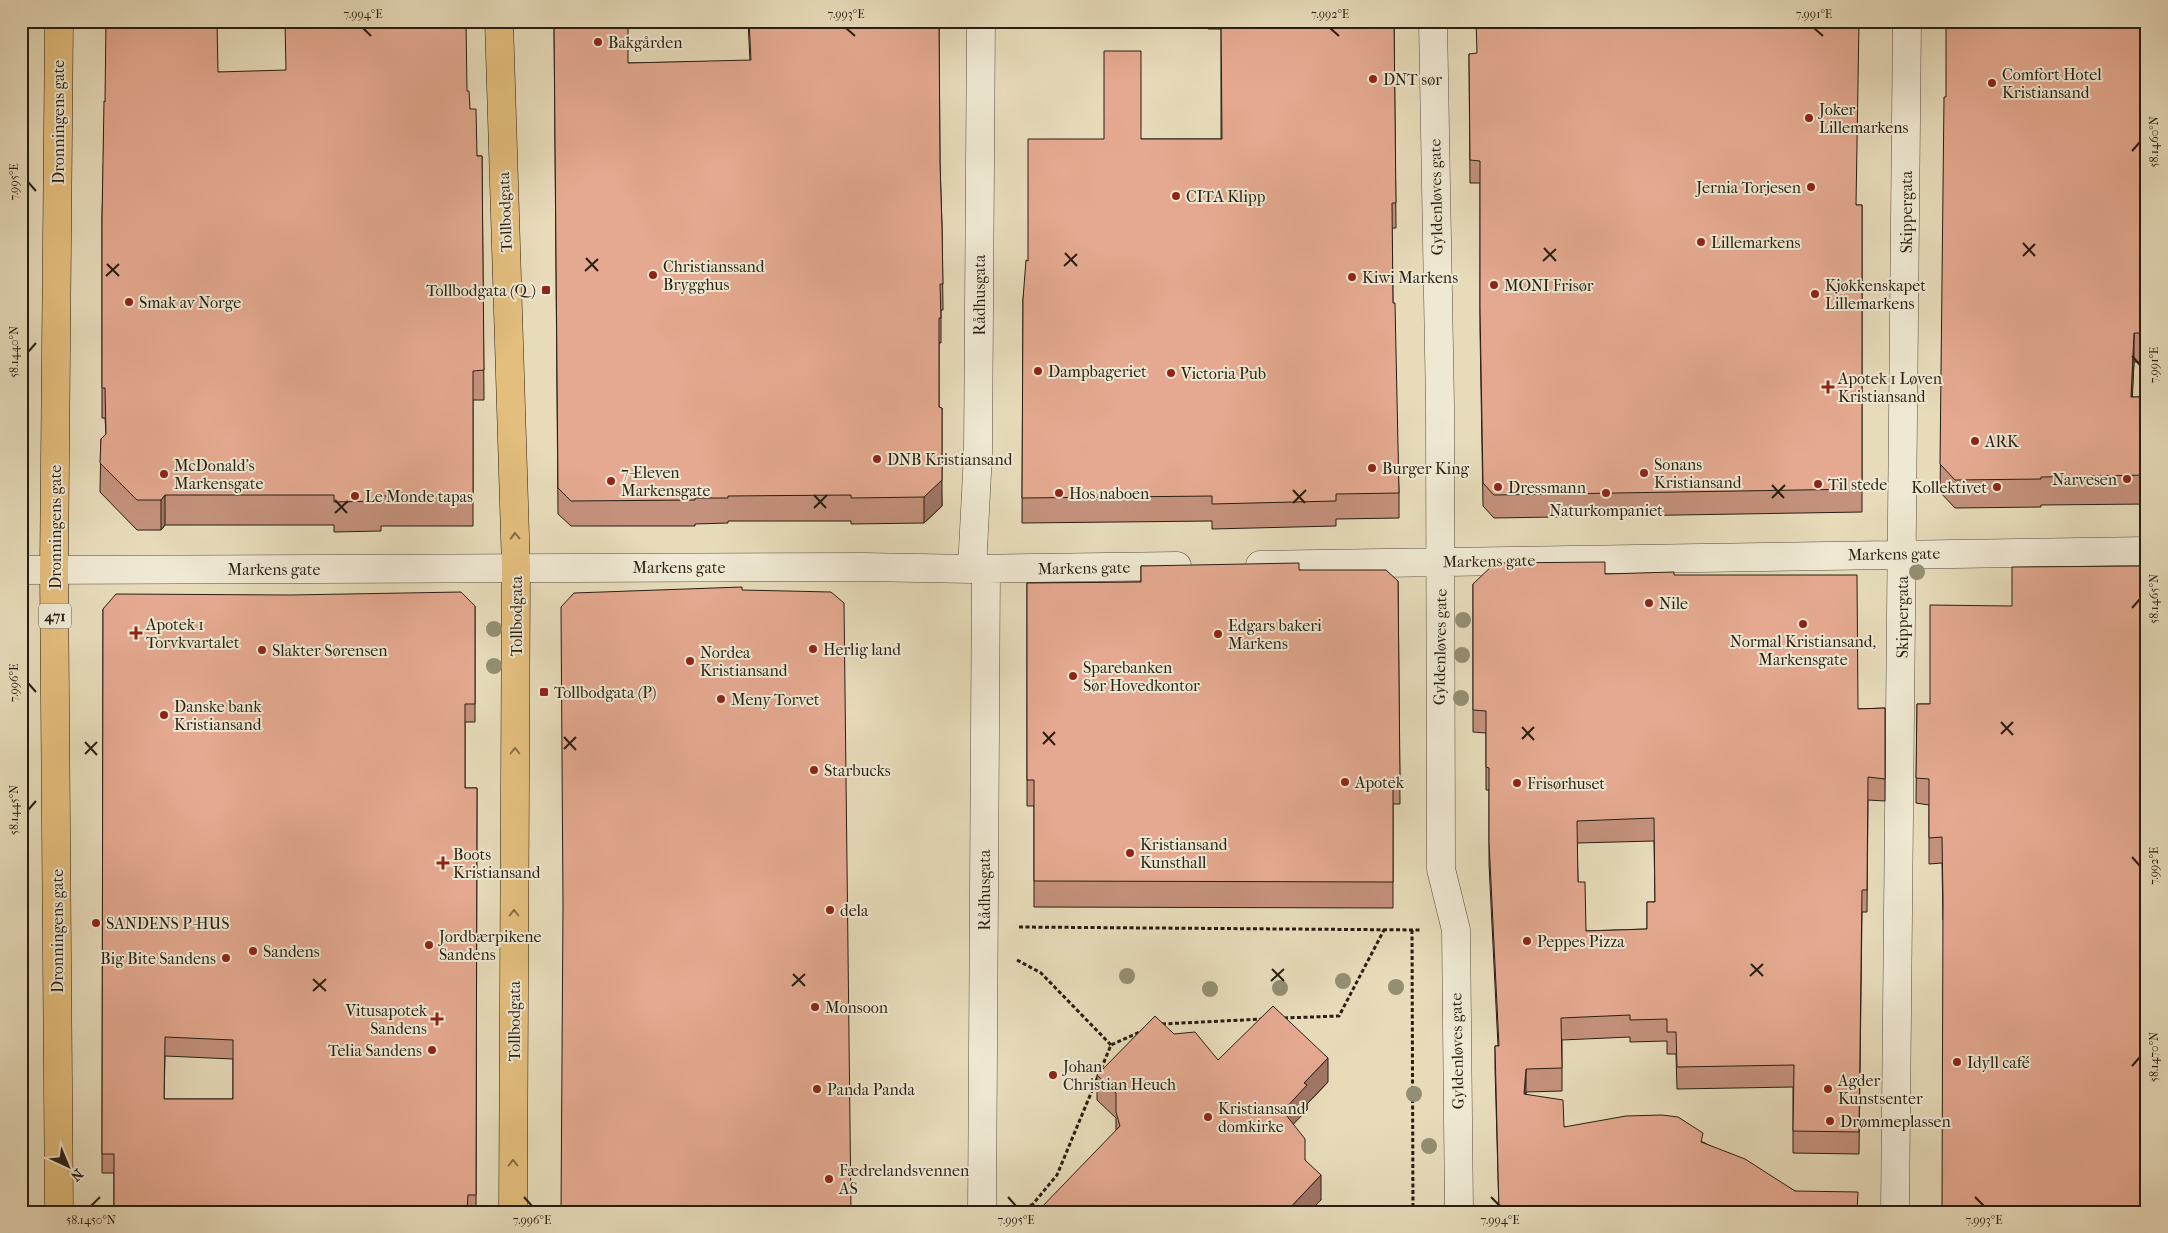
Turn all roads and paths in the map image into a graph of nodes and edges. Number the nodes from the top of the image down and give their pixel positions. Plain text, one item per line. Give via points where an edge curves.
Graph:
1 (58, 21) edge
2 (499, 21) edge
3 (981, 21) edge
4 (1434, 21) edge
5 (1907, 21) edge
6 (2147, 551) edge
7 (1902, 554) junction
8 (1441, 561) junction
9 (1232, 565) edge
10 (1202, 566) edge
11 (516, 568) junction
12 (979, 569) junction
13 (21, 570) edge
14 (54, 571) junction
15 (1014, 927) dead end
16 (1384, 930) junction
17 (1412, 930) junction
18 (1456, 930) junction
19 (1014, 959) dead end
20 (1272, 1019) edge
21 (1282, 1019) edge
22 (1158, 1024) edge
23 (1150, 1028) edge
24 (1111, 1045) junction
25 (59, 1212) edge
26 (513, 1212) edge
27 (982, 1212) edge
28 (1019, 1212) edge
29 (1413, 1212) edge
30 (1459, 1212) edge
31 (1895, 1212) edge

1 - 14 main road, Dronningens gate / 471
11 -> 2 main road, Tollbodgata
3 - 12 street, Rådhusgata
4 - 8 street, Gyldenløves gate
5 - 7 street, Skippergata
6 - 7 street, Markens gate
7 - 8 street, Markens gate
7 - 31 street, Skippergata
8 - 9 street, Markens gate
8 - 18 street, Gyldenløves gate via 1441,869
10 - 12 street, Markens gate
11 - 12 street, Markens gate
11 - 14 street, Markens gate
26 -> 11 main road, Tollbodgata
12 - 27 street, Rådhusgata
13 - 14 street, Markens gate
14 - 25 main road, Dronningens gate / 471
15 - 16 path
16 - 17 path
16 - 21 path via 1339,1016
17 - 18 path
17 - 29 path
18 - 30 street, Gyldenløves gate
19 - 24 path via 1041,973
20 - 22 path
23 - 24 path
24 - 28 path via 1057,1175 1033,1204

